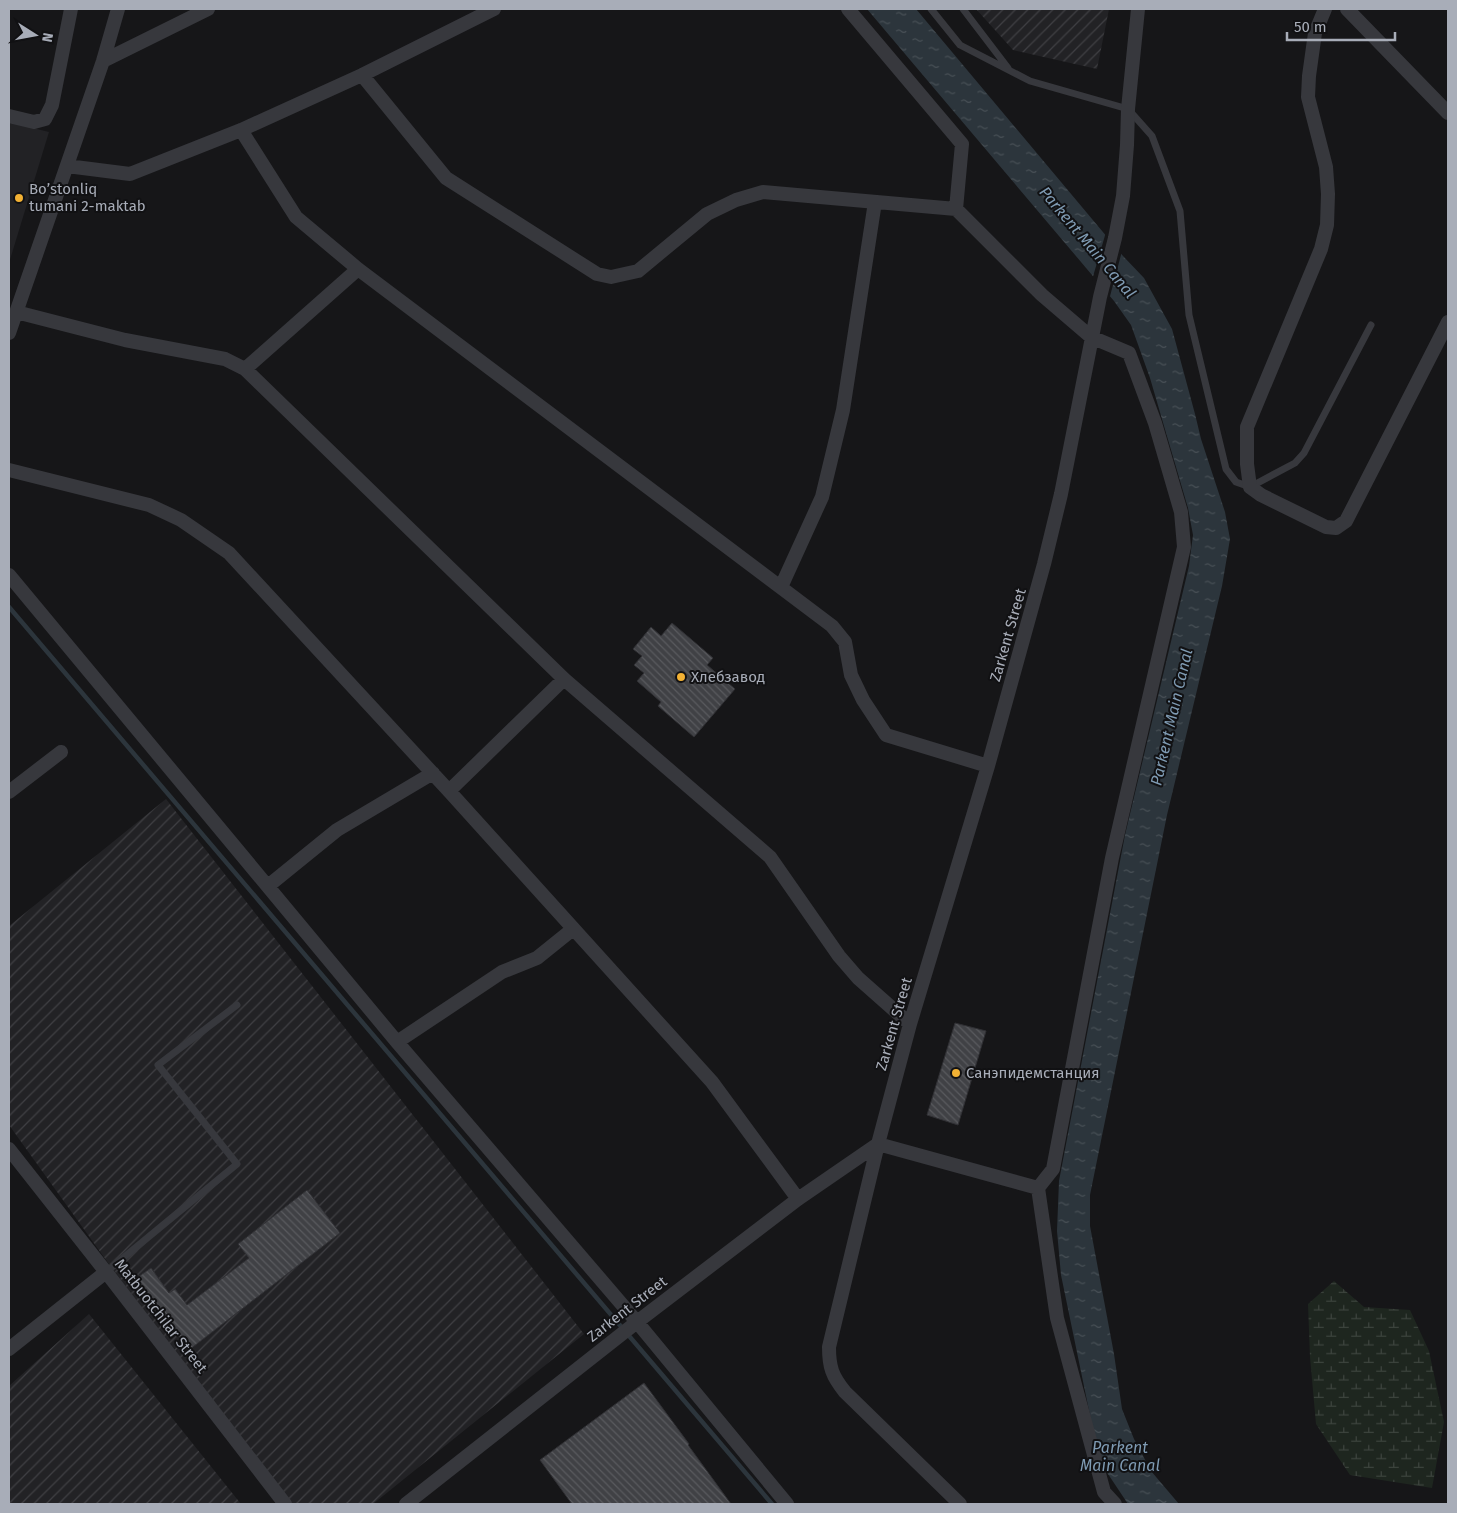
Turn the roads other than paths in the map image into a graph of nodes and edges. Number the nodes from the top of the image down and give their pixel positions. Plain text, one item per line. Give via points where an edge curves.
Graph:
1 (71, 9) edge
2 (118, 9) edge
3 (208, 9) edge
4 (494, 9) edge
5 (848, 9) edge
6 (930, 9) edge
7 (963, 9) edge
8 (1138, 9) edge
9 (1325, 9) edge
10 (1347, 9) edge
11 (103, 61) junction
12 (1010, 70) junction
13 (362, 75) junction
14 (1128, 109) junction
15 (1448, 113) edge
16 (9, 116) edge
17 (241, 130) junction
18 (67, 166) junction
19 (875, 202) junction
20 (956, 209) junction
21 (358, 269) junction
22 (16, 312) junction
23 (1448, 322) edge
24 (1371, 325) dead end
25 (9, 333) edge
26 (1091, 337) junction
27 (245, 370) junction
28 (9, 470) edge
29 (1250, 487) junction
30 (9, 575) edge
31 (781, 587) junction
32 (564, 679) junction
33 (61, 752) dead end
34 (988, 766) junction
35 (433, 773) junction
36 (449, 791) junction
37 (9, 792) edge
38 (268, 886) junction
39 (573, 928) junction
40 (237, 1005) dead end
41 (910, 1024) junction
42 (397, 1042) junction
43 (878, 1144) junction
44 (9, 1149) edge
45 (1038, 1188) junction
46 (798, 1199) junction
47 (106, 1272) junction
48 (629, 1328) junction
49 (9, 1349) edge
50 (285, 1504) edge
51 (406, 1504) edge
52 (787, 1504) edge
53 (960, 1504) edge
54 (1116, 1504) edge

1 - 16 street via 52,105 45,119 34,122
2 - 11 street
3 - 11 street
4 - 13 street
5 - 20 street via 962,144
6 - 12 lane via 960,45
7 - 12 lane
8 - 14 street, Zarkent Street
9 - 29 street via 1315,33 1308,97 1326,167 1327,225 1321,249 1247,426
10 - 15 street
11 - 18 street
12 - 14 lane via 1030,81
13 - 17 street
13 - 19 street via 446,178 597,274 611,278 638,271 707,214 763,192
14 - 26 street, Zarkent Street via 1124,188
14 - 29 lane via 1152,136 1180,211 1189,314 1226,469 1236,482
17 - 18 street via 130,174
17 - 21 street via 296,217
18 - 22 street
19 - 20 street
19 - 31 street via 841,420 822,497
20 - 26 street via 1042,295
21 - 27 street
21 - 31 street
22 - 25 street
22 - 27 street via 125,340 225,359
23 - 29 street via 1346,521 1336,528 1326,527
24 - 29 lane via 1304,453 1291,466
26 - 34 street, Zarkent Street via 1049,546
26 - 45 street via 1129,353 1155,424 1181,512 1184,547 1112,858 1053,1169
27 - 32 street
28 - 35 street via 149,505 182,520 229,553
30 - 38 street
31 - 34 street via 832,626 845,642 851,675 886,735
32 - 36 street
32 - 41 street via 770,856 858,978
33 - 37 street
34 - 41 street, Zarkent Street
35 - 36 street
35 - 38 street via 337,830
36 - 39 street
38 - 42 street
39 - 42 street via 537,958 502,972
39 - 46 street via 712,1082
40 - 47 lane via 158,1065 237,1164
41 - 43 street, Zarkent Street
42 - 48 street
43 - 45 street
43 - 46 street, Zarkent Street
43 - 53 street via 832,1329 829,1364 845,1392
44 - 47 street, Matbuotchilar Street
45 - 54 street via 1057,1318 1104,1492
46 - 48 street, Zarkent Street
47 - 49 street
47 - 50 street, Matbuotchilar Street
48 - 51 street, Zarkent Street
48 - 52 street

